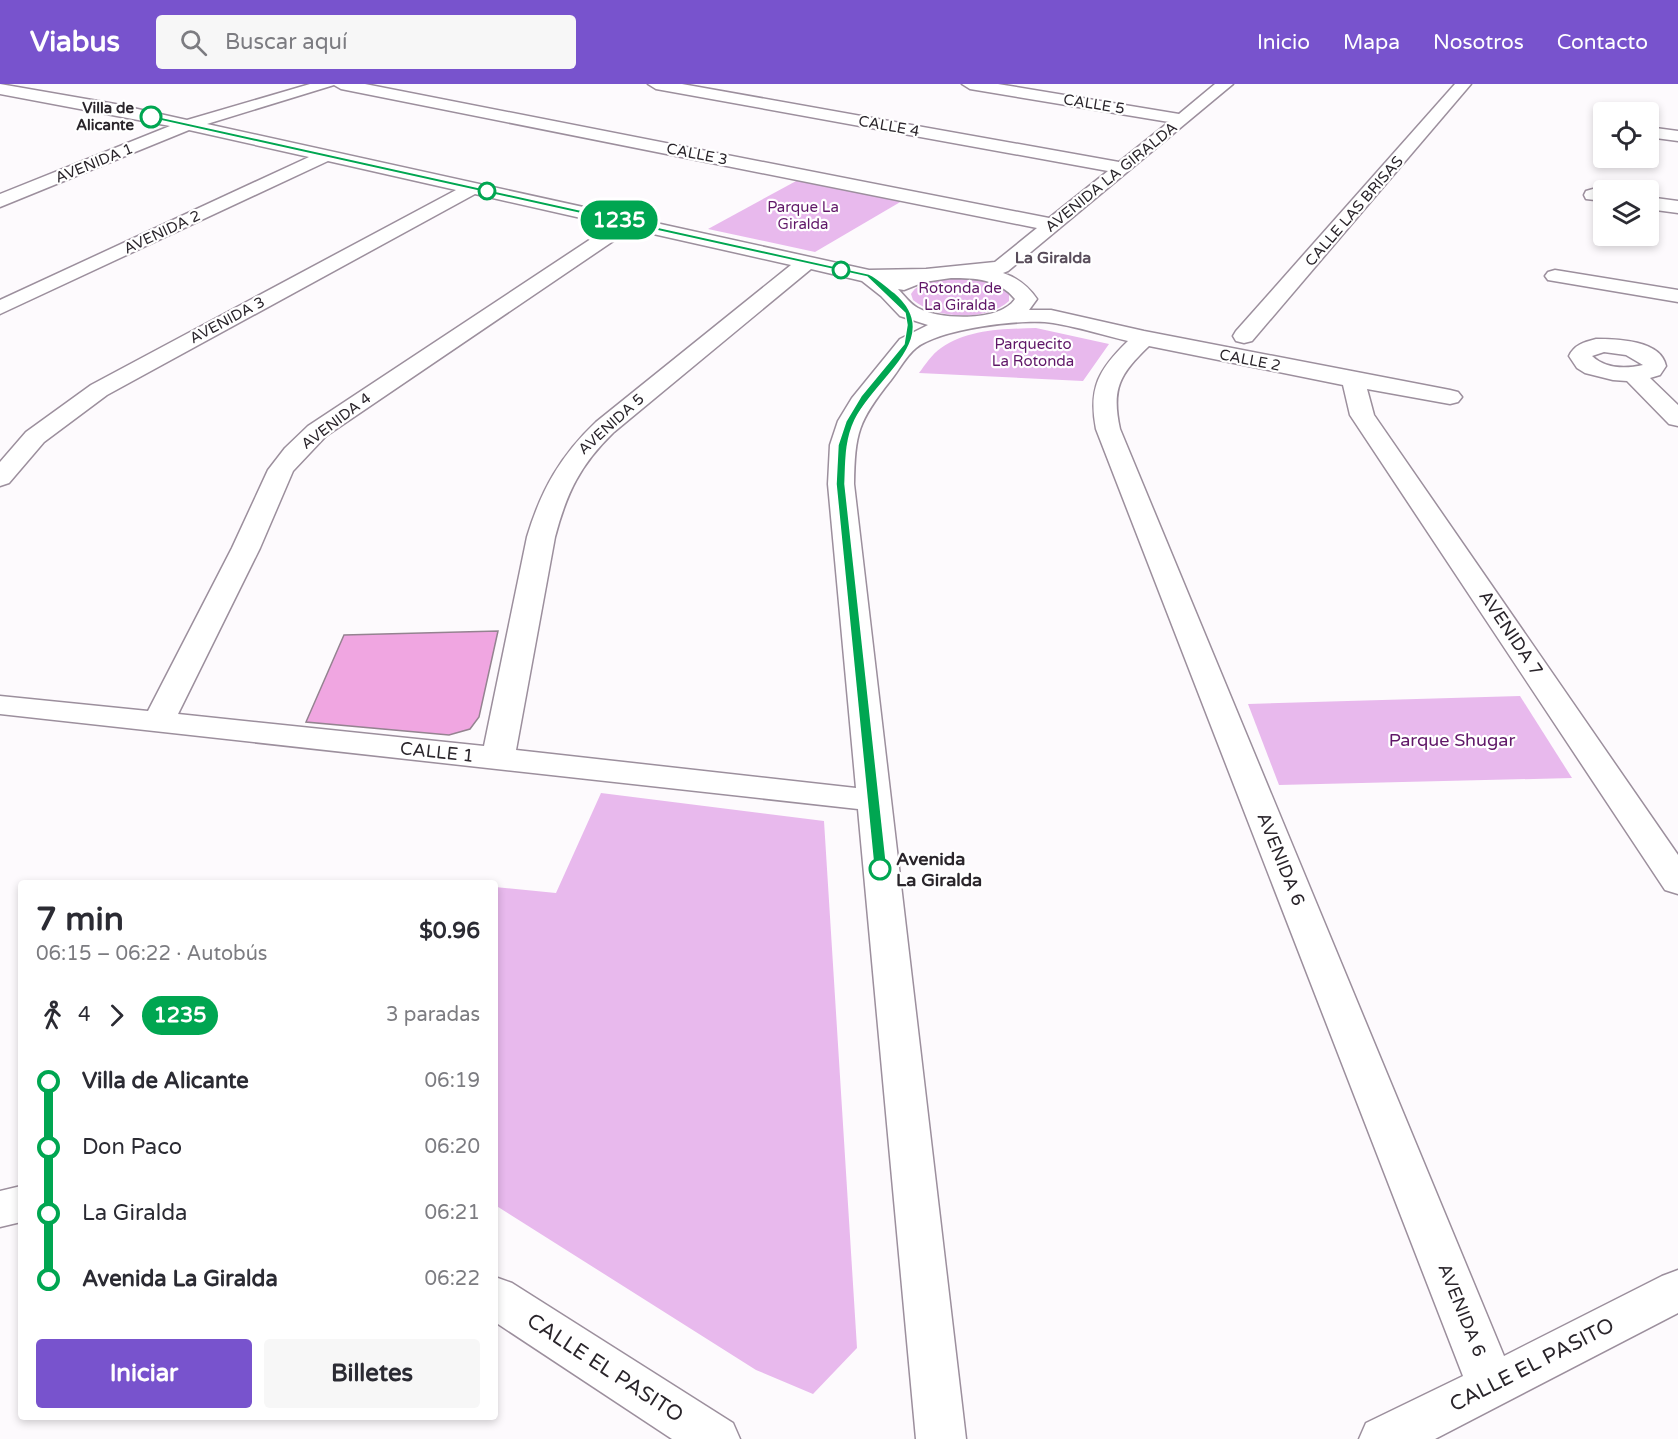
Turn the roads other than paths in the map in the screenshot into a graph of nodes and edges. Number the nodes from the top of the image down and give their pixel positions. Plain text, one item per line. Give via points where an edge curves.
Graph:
1 (327, 84) edge
2 (341, 84) edge
3 (656, 84) edge
4 (970, 84) edge
5 (1225, 84) edge
6 (1463, 84) edge
7 (81, 88) dead end
8 (0, 89) edge
9 (53, 97) junction
10 (22, 107) dead end
11 (1182, 119) junction
12 (187, 125) junction
13 (1659, 133) edge
14 (1678, 136) edge
15 (325, 156) junction
16 (1122, 168) junction
17 (473, 188) junction
18 (0, 201) edge
19 (1659, 204) edge
20 (1678, 207) edge
21 (629, 222) junction
22 (1053, 225) junction
23 (806, 263) junction
24 (925, 275) junction
25 (1006, 275) junction
26 (869, 276) junction
27 (1555, 276) dead end
28 (1678, 296) edge
29 (1026, 299) junction
30 (0, 308) edge
31 (1051, 316) junction
32 (1004, 317) junction
33 (904, 318) junction
34 (1244, 336) dead end
35 (1144, 338) junction
36 (1633, 374) dead end
37 (1353, 380) junction
38 (1450, 397) dead end
39 (1678, 419) edge
40 (0, 478) edge
41 (0, 705) edge
42 (158, 722) junction
43 (498, 758) junction
44 (873, 800) junction
45 (1678, 882) edge
46 (18, 1205) edge
47 (0, 1209) edge
48 (1678, 1290) edge
49 (498, 1299) edge
50 (1492, 1386) junction
51 (715, 1439) edge
52 (941, 1439) edge
53 (1384, 1439) edge

1 - 12 street, AVENIDA 1
2 - 22 street, CALLE 3
3 - 16 street, CALLE 4
4 - 11 street, CALLE 5
5 - 11 street, AVENIDA LA GIRALDA
6 - 34 street, CALLE LAS BRISAS
7 - 9 street
8 - 9 street
9 - 10 street
9 - 12 street
11 - 16 street, AVENIDA LA GIRALDA
12 - 15 street
12 - 18 street, AVENIDA 1
13 - 14 street
15 - 17 street
15 - 30 street, AVENIDA 2
16 - 22 street, AVENIDA LA GIRALDA
17 - 21 street
17 - 40 street, AVENIDA 3 via 99,390 35,437
19 - 20 street
21 - 23 street
21 - 42 street, AVENIDA 4 via 317,431 294,453 281,470
22 - 25 street, AVENIDA LA GIRALDA
23 - 26 street
23 - 43 street, AVENIDA 5 via 604,427 569,464 550,504 541,537
24 - 25 street
24 - 26 street
24 - 33 street via 902,286
25 - 29 street
26 - 33 street
27 - 28 street
29 - 31 street
29 - 32 street via 1017,313
31 - 32 street
31 - 35 street, CALLE 2
32 - 33 street via 932,331
33 - 44 street via 850,421 842,445 841,484
35 - 37 street, CALLE 2
35 - 50 street, AVENIDA 6 via 1116,366 1105,387 1103,410 1108,429
36 - 39 street
37 - 38 street, CALLE 2
37 - 45 street, AVENIDA 7 via 1362,415
41 - 42 street, CALLE 1
42 - 43 street, CALLE 1
43 - 44 street, CALLE 1
44 - 52 street
46 - 47 street
48 - 50 street, CALLE EL PASITO
49 - 51 street, CALLE EL PASITO
50 - 53 street, CALLE EL PASITO

